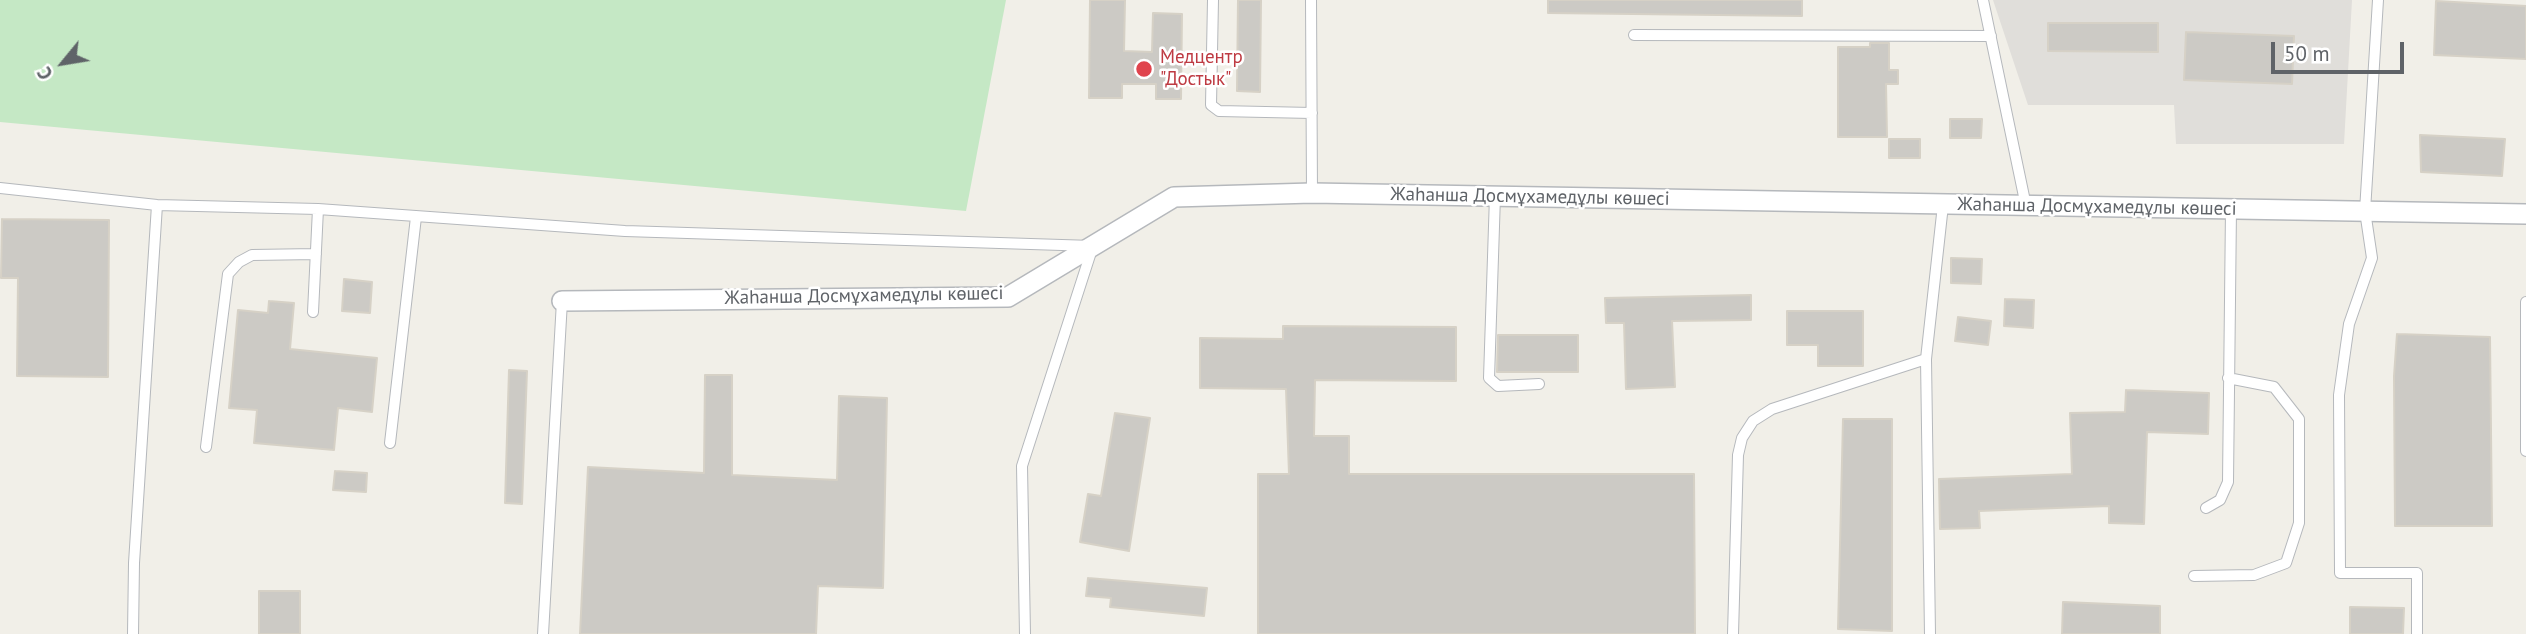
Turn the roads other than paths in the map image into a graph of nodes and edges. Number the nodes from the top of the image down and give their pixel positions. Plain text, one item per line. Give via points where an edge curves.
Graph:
1 (1213, 0) edge
2 (1311, 0) edge
3 (1983, 0) edge
4 (2378, 0) edge
5 (1633, 35) dead end
6 (1991, 36) junction
7 (1312, 113) junction
8 (0, 188) edge
9 (1312, 193) junction
10 (1495, 196) junction
11 (157, 205) junction
12 (1943, 205) junction
13 (2026, 206) junction
14 (318, 209) junction
15 (2231, 209) junction
16 (2365, 211) junction
17 (2526, 214) edge
18 (416, 217) junction
19 (1093, 246) junction
20 (316, 254) junction
21 (562, 301) joint
22 (2526, 302) edge
23 (313, 312) dead end
24 (1926, 359) junction
25 (2228, 378) junction
26 (1539, 384) dead end
27 (2526, 397) edge
28 (390, 443) dead end
29 (206, 447) dead end
30 (2526, 450) edge
31 (2206, 508) dead end
32 (2194, 576) dead end
33 (132, 634) edge
34 (543, 634) edge
35 (1025, 634) edge
36 (1733, 634) edge
37 (1930, 634) edge
38 (2417, 634) edge

1 - 7 lane via 1211,105 1219,111
2 - 7 lane
3 - 6 lane
4 - 16 lane
5 - 6 lane
6 - 13 lane
7 - 9 lane
8 - 11 lane
9 - 10 street, Жаһанша Досмұхамедұлы көшесі
9 - 19 street, Жаһанша Досмұхамедұлы көшесі via 1174,197
10 - 12 street, Жаһанша Досмұхамедұлы көшесі
10 - 26 lane via 1489,378 1498,386
11 - 14 lane
11 - 33 lane
12 - 13 street, Жаһанша Досмұхамедұлы көшесі
12 - 24 lane
13 - 15 street, Жаһанша Досмұхамедұлы көшесі
14 - 18 lane
14 - 20 lane
15 - 16 street, Жаһанша Досмұхамедұлы көшесі
15 - 25 lane
16 - 17 street, Жаһанша Досмұхамедұлы көшесі
16 - 38 lane via 2372,258 2349,324 2339,395 2340,573 2417,573
18 - 19 lane via 625,231
18 - 28 lane
19 - 21 street, Жаһанша Досмұхамедұлы көшесі via 1008,297
19 - 35 lane via 1022,466
20 - 23 lane
20 - 29 lane via 252,255 228,274
21 - 34 lane
22 - 27 lane
24 - 36 lane via 1772,409 1753,421 1738,455
24 - 37 lane
25 - 31 lane via 2228,482 2220,500
25 - 32 lane via 2274,387 2299,419 2299,523 2286,563 2254,575
27 - 30 lane

